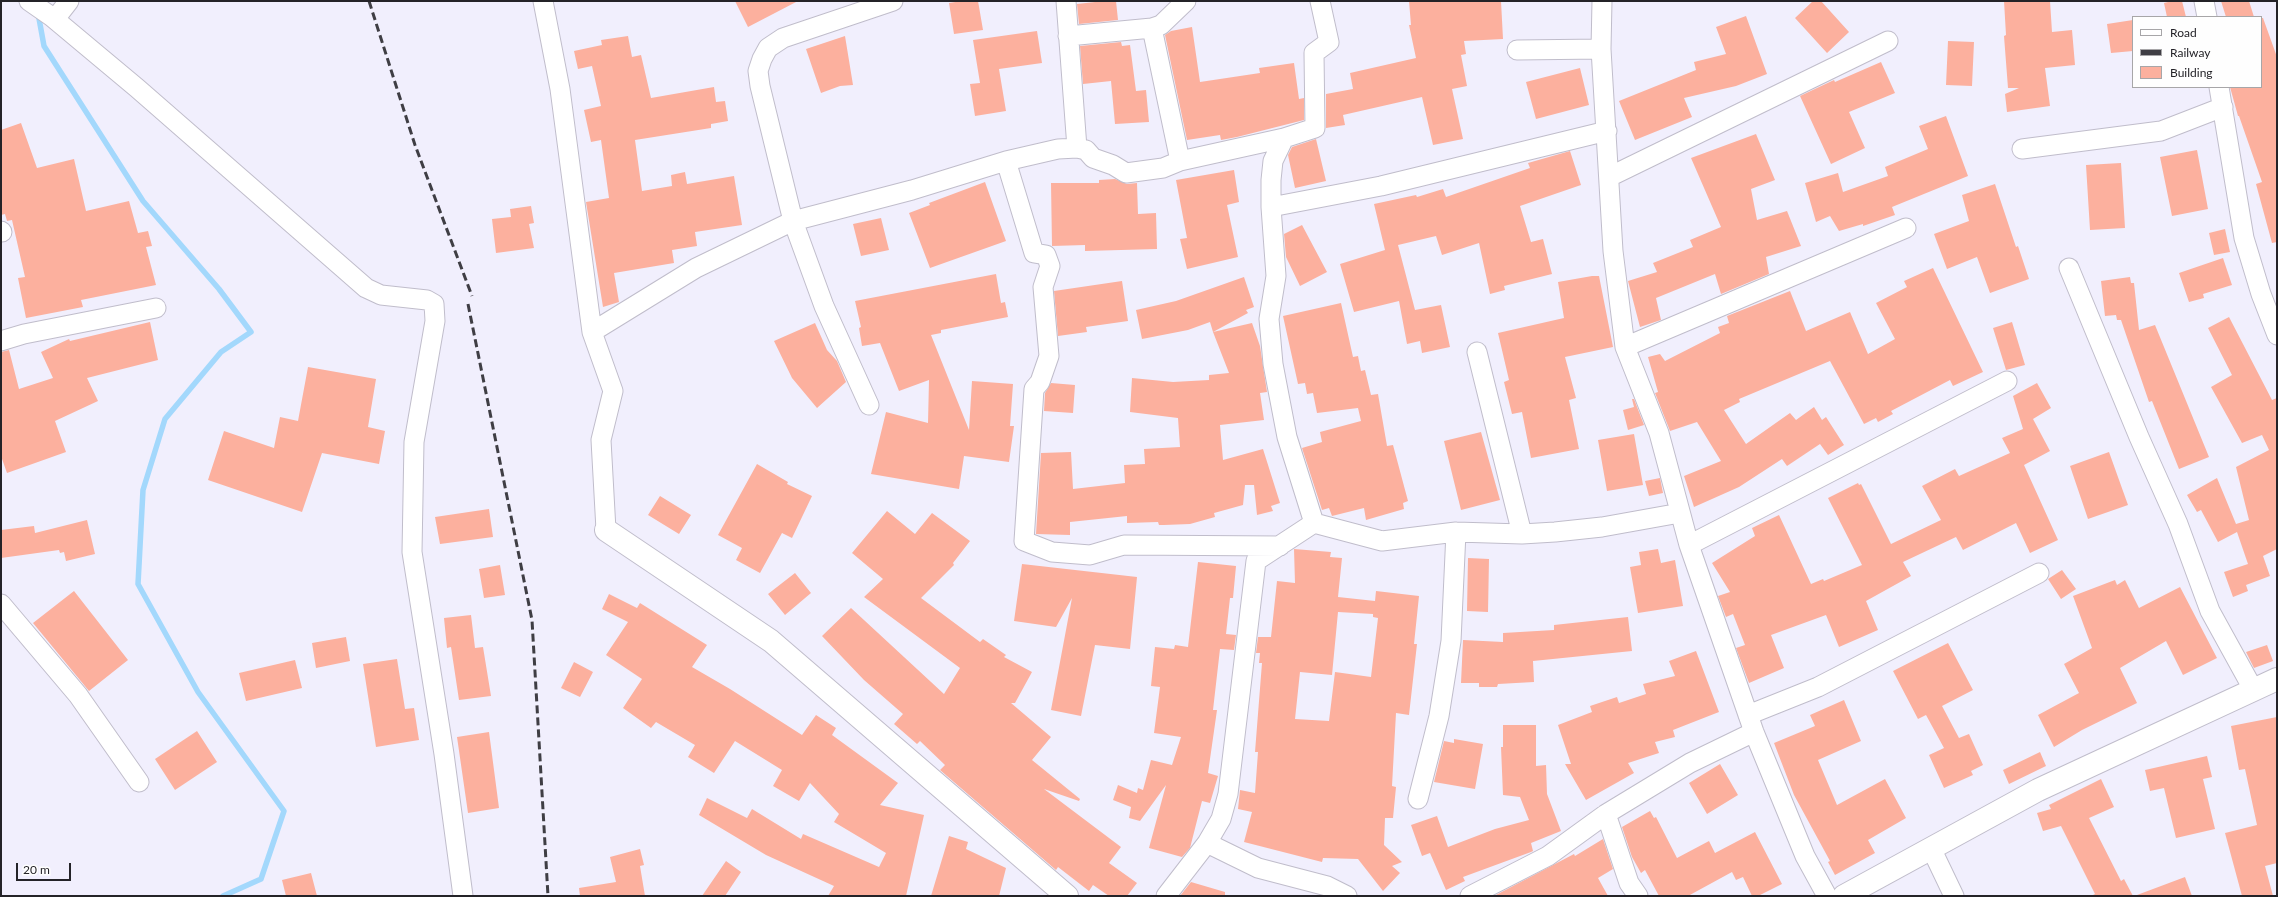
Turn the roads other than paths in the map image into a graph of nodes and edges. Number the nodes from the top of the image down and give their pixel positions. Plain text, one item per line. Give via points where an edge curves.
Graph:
1 (29, 1) edge
2 (69, 1) edge
3 (543, 1) edge
4 (894, 1) edge
5 (1066, 1) edge
6 (1186, 1) edge
7 (1320, 1) edge
8 (1602, 1) edge
9 (2204, 1) edge
10 (2207, 16) edge
11 (53, 18) junction
12 (1152, 28) junction
13 (1068, 36) junction
14 (1888, 41) dead end
15 (1601, 49) junction
16 (1517, 50) dead end
17 (2219, 88) edge
18 (2222, 107) junction
19 (1607, 131) junction
20 (1284, 138) junction
21 (1253, 145) junction
22 (1077, 148) junction
23 (2022, 149) dead end
24 (1006, 161) junction
25 (1180, 161) junction
26 (1273, 161) junction
27 (1609, 178) junction
28 (1271, 207) junction
29 (793, 220) junction
30 (1906, 228) dead end
31 (2069, 268) dead end
32 (156, 308) dead end
33 (592, 332) junction
34 (2277, 334) edge
35 (1, 341) edge
36 (1626, 347) junction
37 (1477, 352) dead end
38 (2006, 381) dead end
39 (869, 405) dead end
40 (1680, 513) junction
41 (1314, 523) junction
42 (606, 530) joint
43 (1456, 532) junction
44 (1522, 534) junction
45 (1689, 545) junction
46 (1280, 546) junction
47 (2039, 573) dead end
48 (1, 604) edge
49 (2277, 680) edge
50 (2253, 689) junction
51 (1751, 724) junction
52 (139, 782) dead end
53 (1418, 799) dead end
54 (1606, 814) junction
55 (1207, 843) junction
56 (1931, 848) junction
57 (463, 896) edge
58 (1067, 896) edge
59 (1166, 896) edge
60 (1347, 896) edge
61 (1470, 896) edge
62 (1638, 896) edge
63 (1827, 896) edge
64 (1844, 896) edge
65 (1954, 896) edge

1 - 11 street
2 - 11 street
3 - 33 street via 560,89
4 - 29 street via 783,38 768,48 762,59 758,71 760,86
5 - 13 street
6 - 12 street via 1161,25
7 - 20 street via 1330,42 1314,54 1315,128
8 - 15 street
9 - 10 street
11 - 57 street via 366,288 381,295 427,300 434,304 435,321 414,442 412,552 444,754
12 - 13 street
12 - 25 street
13 - 22 street
14 - 27 street
15 - 16 street
15 - 19 street
17 - 18 street
18 - 23 street via 2161,130
18 - 34 street via 2244,238
19 - 27 street
19 - 28 street via 1381,186
20 - 21 street
20 - 26 street
21 - 25 street
21 - 26 street
22 - 24 street via 1058,149
22 - 25 street via 1086,150 1093,158 1126,173 1163,168
24 - 29 street via 912,190
24 - 46 street via 1034,253 1046,255 1050,266 1043,287 1049,356 1040,382 1034,389 1024,541 1052,552 1090,554 1124,545
26 - 28 street
27 - 36 street via 1613,251
28 - 41 street via 1276,276 1269,319 1273,364 1287,437
29 - 33 street via 696,268
29 - 39 street via 824,306
30 - 36 street
31 - 50 street via 2178,524 2210,611
32 - 35 street via 24,334
33 - 42 street via 613,391 601,440
36 - 40 street via 1659,432
37 - 44 street
38 - 45 street
40 - 44 street via 1602,527
40 - 45 street
41 - 43 street via 1382,541
41 - 46 street
42 - 58 street via 771,641
43 - 44 street
43 - 53 street via 1450,641 1439,716
45 - 51 street
46 - 55 street via 1256,561 1228,794 1221,818
47 - 51 street
48 - 52 street via 78,695
49 - 50 street
50 - 56 street via 2038,790
51 - 54 street
51 - 63 street via 1806,856
54 - 61 street via 1548,856
54 - 62 street via 1629,883
55 - 59 street
55 - 60 street via 1258,868 1327,886
56 - 64 street
56 - 65 street

